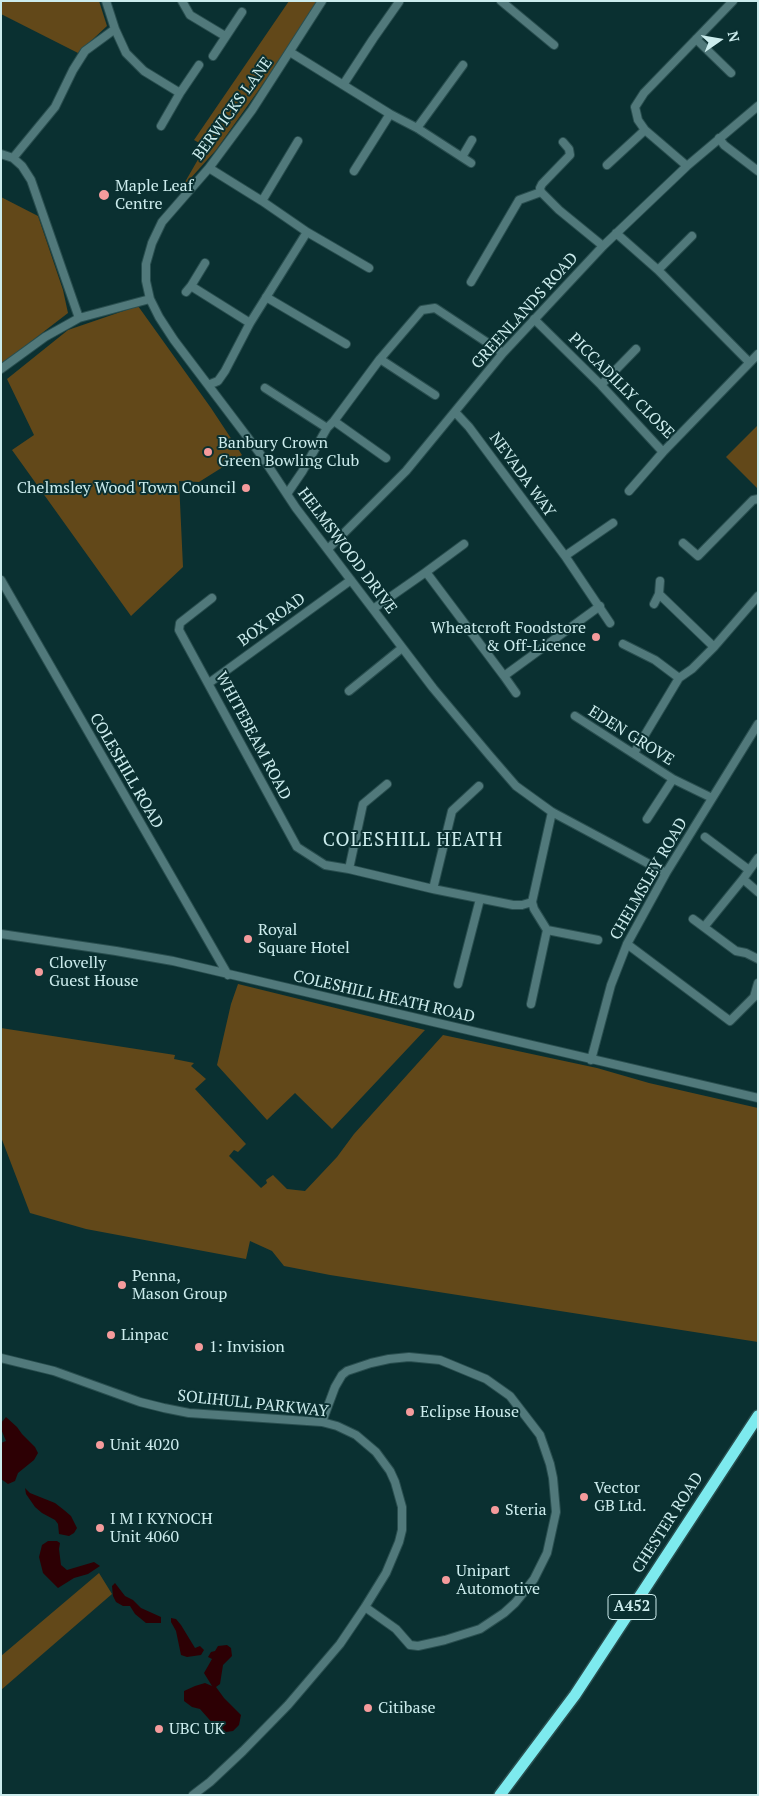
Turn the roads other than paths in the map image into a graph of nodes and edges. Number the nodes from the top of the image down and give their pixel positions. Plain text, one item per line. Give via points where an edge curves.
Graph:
1 (106, 1) edge
2 (182, 1) edge
3 (322, 1) edge
4 (501, 1) edge
5 (734, 1) edge
6 (399, 2) edge
7 (242, 12) dead end
8 (115, 29) junction
9 (225, 36) junction
10 (696, 39) junction
11 (554, 45) dead end
12 (290, 52) junction
13 (214, 56) dead end
14 (199, 65) dead end
15 (463, 65) dead end
16 (731, 73) dead end
17 (343, 85) junction
18 (180, 93) junction
19 (758, 106) edge
20 (390, 114) junction
21 (161, 126) dead end
22 (417, 128) junction
23 (644, 130) junction
24 (719, 138) junction
25 (472, 140) dead end
26 (298, 141) dead end
27 (563, 142) dead end
28 (1, 154) edge
29 (462, 157) junction
30 (13, 158) junction
31 (471, 163) dead end
32 (607, 166) dead end
33 (687, 166) junction
34 (209, 168) junction
35 (354, 171) dead end
36 (758, 171) edge
37 (541, 192) junction
38 (262, 200) junction
39 (307, 232) junction
40 (616, 233) junction
41 (692, 236) dead end
42 (602, 246) junction
43 (205, 263) dead end
44 (370, 268) dead end
45 (658, 270) junction
46 (471, 282) dead end
47 (266, 297) junction
48 (150, 299) junction
49 (79, 318) junction
50 (534, 319) junction
51 (250, 323) junction
52 (346, 344) dead end
53 (636, 348) dead end
54 (503, 353) junction
55 (758, 354) edge
56 (380, 359) junction
57 (749, 362) junction
58 (1, 369) edge
59 (208, 385) junction
60 (601, 385) junction
61 (265, 388) dead end
62 (435, 395) dead end
63 (455, 412) junction
64 (334, 421) junction
65 (327, 428) junction
66 (663, 452) junction
67 (386, 458) dead end
68 (629, 490) dead end
69 (286, 494) junction
70 (758, 499) edge
71 (613, 523) dead end
72 (683, 543) dead end
73 (464, 544) dead end
74 (328, 549) junction
75 (564, 556) junction
76 (426, 572) junction
77 (1, 580) edge
78 (351, 580) junction
79 (660, 581) dead end
80 (659, 594) junction
81 (758, 596) edge
82 (212, 598) dead end
83 (654, 604) dead end
84 (600, 606) junction
85 (373, 609) junction
86 (610, 623) dead end
87 (623, 644) dead end
88 (714, 647) junction
89 (402, 648) junction
90 (504, 676) junction
91 (679, 678) junction
92 (209, 683) junction
93 (349, 691) dead end
94 (516, 693) dead end
95 (575, 716) dead end
96 (758, 724) edge
97 (750, 736) junction
98 (757, 741) edge
99 (634, 753) junction
100 (673, 778) junction
101 (387, 784) dead end
102 (479, 786) dead end
103 (712, 798) junction
104 (552, 812) junction
105 (647, 819) dead end
106 (705, 837) dead end
107 (758, 858) edge
108 (349, 869) junction
109 (749, 870) junction
110 (666, 873) junction
111 (743, 879) junction
112 (433, 889) junction
113 (758, 892) edge
114 (480, 898) junction
115 (532, 902) junction
116 (693, 919) dead end
117 (704, 927) junction
118 (547, 930) junction
119 (1, 934) edge
120 (598, 940) dead end
121 (627, 944) junction
122 (758, 959) edge
123 (228, 975) junction
124 (758, 982) edge
125 (458, 984) dead end
126 (531, 1004) dead end
127 (591, 1060) junction
128 (758, 1098) edge
129 (1, 1358) edge
130 (758, 1416) edge
131 (322, 1422) junction
132 (365, 1607) junction
133 (193, 1795) edge
134 (500, 1795) edge

1 - 8 street
2 - 9 street via 190,15
3 - 12 street, BERWICKS LANE
4 - 11 street
5 - 10 street
6 - 17 street
7 - 9 street
8 - 18 street via 132,59
8 - 30 street via 85,51 55,107
9 - 13 street
10 - 16 street
10 - 23 street via 644,93 635,107
12 - 17 street
12 - 34 street, BERWICKS LANE
14 - 18 street
15 - 22 street
17 - 20 street
18 - 21 street
19 - 24 street, GREENLANDS ROAD
20 - 22 street
20 - 35 street
22 - 29 street
23 - 32 street
23 - 33 street
24 - 33 street, GREENLANDS ROAD
24 - 36 street
25 - 29 street
26 - 38 street
27 - 37 street via 570,156 542,184
28 - 30 street
29 - 31 street
30 - 49 street via 22,166 35,189
33 - 40 street, GREENLANDS ROAD
34 - 38 street
34 - 48 street, BERWICKS LANE via 162,222 152,243 146,264
37 - 42 street
37 - 46 street via 520,200
38 - 39 street
39 - 44 street
39 - 47 street
40 - 42 street, GREENLANDS ROAD
40 - 45 street
41 - 45 street
42 - 50 street, GREENLANDS ROAD
43 - 51 street via 188,289
45 - 57 street
47 - 51 street
47 - 52 street
48 - 49 street
48 - 59 street, HELMSWOOD DRIVE via 174,340
49 - 58 street via 45,337
50 - 54 street, GREENLANDS ROAD
50 - 60 street, PICCADILLY CLOSE
51 - 59 street via 225,371 218,381
53 - 60 street
54 - 56 street via 434,308 422,310
54 - 63 street, GREENLANDS ROAD
55 - 57 street, PICCADILLY CLOSE
56 - 62 street
56 - 64 street
57 - 66 street, PICCADILLY CLOSE
59 - 69 street, HELMSWOOD DRIVE
60 - 66 street, PICCADILLY CLOSE
61 - 65 street
63 - 74 street, GREENLANDS ROAD via 406,471
63 - 75 street, NEVADA WAY
64 - 65 street
64 - 67 street
65 - 69 street
66 - 68 street
69 - 74 street, HELMSWOOD DRIVE
70 - 72 street via 753,500 701,559
71 - 75 street
73 - 76 street
74 - 78 street, HELMSWOOD DRIVE
75 - 84 street, NEVADA WAY
76 - 85 street
76 - 90 street
77 - 123 street, COLESHILL ROAD
78 - 85 street, HELMSWOOD DRIVE
78 - 92 street, BOX ROAD
79 - 80 street
80 - 83 street
80 - 88 street
81 - 88 street
82 - 92 street, WHITEBEAM ROAD via 180,623 179,628
84 - 86 street, NEVADA WAY
84 - 90 street
85 - 89 street, HELMSWOOD DRIVE
87 - 91 street via 655,660
88 - 91 street
89 - 93 street
89 - 104 street, HELMSWOOD DRIVE via 516,786
90 - 94 street
91 - 99 street
92 - 108 street, WHITEBEAM ROAD via 297,847 326,865
95 - 99 street, EDEN GROVE
96 - 97 street, CHELMSLEY ROAD
97 - 98 street
97 - 103 street, CHELMSLEY ROAD
99 - 100 street, EDEN GROVE
100 - 103 street, EDEN GROVE
100 - 105 street, EDEN GROVE
101 - 108 street via 364,804
102 - 112 street via 452,811
103 - 110 street, CHELMSLEY ROAD
104 - 110 street, HELMSWOOD DRIVE
104 - 115 street
106 - 109 street
107 - 109 street
108 - 112 street, WHITEBEAM ROAD
109 - 111 street
110 - 121 street, CHELMSLEY ROAD
111 - 113 street
111 - 117 street
112 - 114 street, WHITEBEAM ROAD
114 - 115 street, WHITEBEAM ROAD via 522,905
114 - 125 street
115 - 118 street
116 - 117 street
117 - 122 street via 736,951
118 - 120 street
118 - 126 street
119 - 123 street, COLESHILL HEATH ROAD via 145,956
121 - 124 street via 730,1022 754,997
121 - 127 street, CHELMSLEY ROAD via 611,984
123 - 127 street, COLESHILL HEATH ROAD
127 - 128 street, COLESHILL HEATH ROAD
129 - 131 street, SOLIHULL PARKWAY via 54,1371 131,1399 189,1413
130 - 134 highway, CHESTER ROAD / A452 via 575,1695
131 - 132 street, SOLIHULL PARKWAY via 356,1435 376,1452 390,1471 399,1494 402,1518 399,1542 386,1573
131 - 132 street via 335,1386 347,1371 389,1359 440,1360 486,1379 510,1396 540,1435 550,1464 556,1512 547,1553 524,1592 504,1613 480,1629 418,1646 410,1645 396,1629
132 - 133 street, SOLIHULL PARKWAY via 340,1644 288,1704

